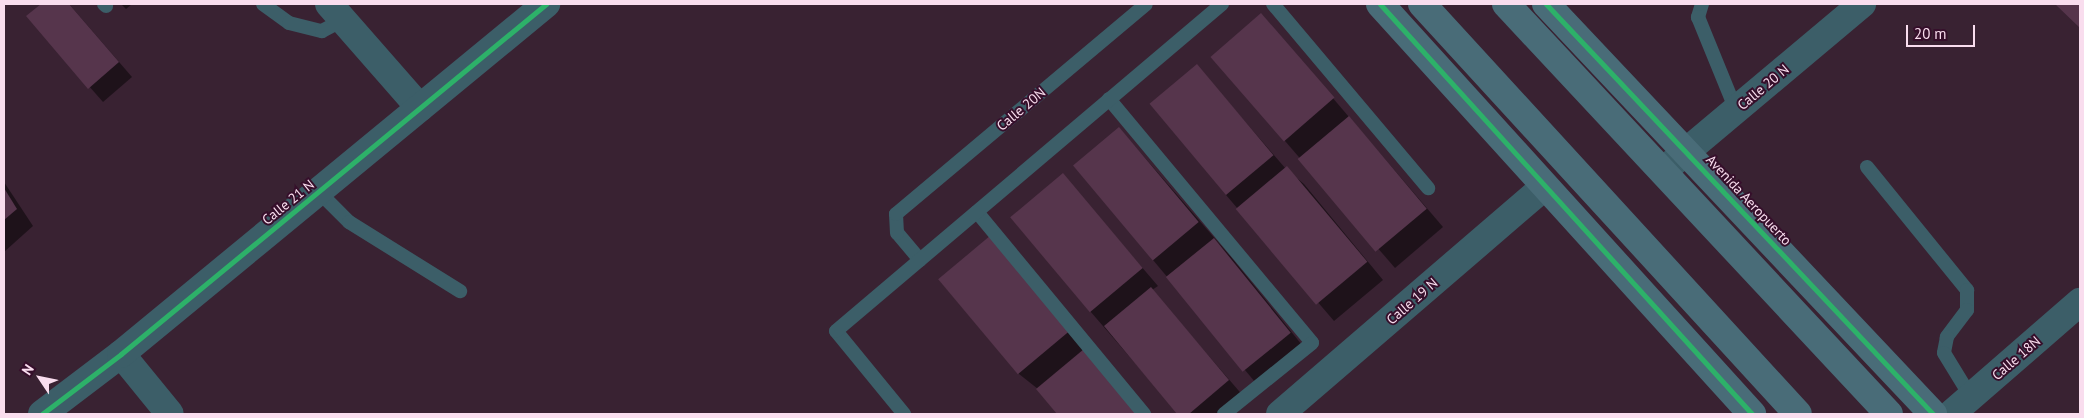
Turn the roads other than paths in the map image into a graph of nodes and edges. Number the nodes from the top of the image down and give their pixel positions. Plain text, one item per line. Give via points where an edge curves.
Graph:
1 (263, 4) edge
2 (546, 4) edge
3 (1146, 4) edge
4 (1222, 4) edge
5 (1273, 4) edge
6 (1380, 4) edge
7 (1422, 4) edge
8 (1506, 4) edge
9 (1546, 4) edge
10 (1702, 4) edge
11 (1862, 4) edge
12 (336, 12) edge
13 (1412, 39) junction
14 (1464, 49) junction
15 (1109, 99) junction
16 (420, 108) junction
17 (1736, 110) junction
18 (1687, 151) junction
19 (1867, 167) dead end
20 (1663, 171) junction
21 (1544, 187) junction
22 (1428, 188) dead end
23 (318, 191) junction
24 (977, 212) junction
25 (1639, 240) junction
26 (920, 260) junction
27 (1614, 264) junction
28 (460, 291) dead end
29 (2080, 302) edge
30 (121, 354) junction
31 (1961, 406) edge
32 (42, 414) edge
33 (170, 414) edge
34 (904, 414) edge
35 (1144, 414) edge
36 (1224, 414) edge
37 (1280, 414) edge
38 (1752, 414) edge
39 (1798, 414) edge
40 (1888, 414) edge
41 (1933, 414) edge

1 - 12 lane via 289,23 322,31
2 - 16 street, Calle 21 N
3 - 26 lane, Calle 20N via 896,214 897,233
4 - 15 lane
5 - 22 lane
6 - 13 main road
7 - 14 main road
8 - 20 main road
9 - 18 main road, Avenida Aeropuerto
10 - 17 lane via 1698,17
11 - 17 street, Calle 20 N
12 - 16 street
13 - 14 main road
13 - 21 main road
14 - 25 main road
15 - 24 lane
15 - 36 lane via 1312,343
16 - 23 street, Calle 21 N
17 - 18 street, Calle 20 N
18 - 20 street, Calle 20 N
18 - 41 main road, Avenida Aeropuerto
19 - 31 lane via 1967,290 1967,310 1947,337 1944,353
20 - 40 main road
21 - 27 main road
21 - 37 street, Calle 19 N
23 - 28 lane via 349,222
23 - 30 street, Calle 21 N
24 - 26 lane
24 - 35 lane
25 - 27 main road
25 - 39 main road
26 - 34 lane via 836,331
27 - 38 main road
29 - 31 street, Calle 18N
30 - 32 street, Calle 21 N
30 - 33 street

